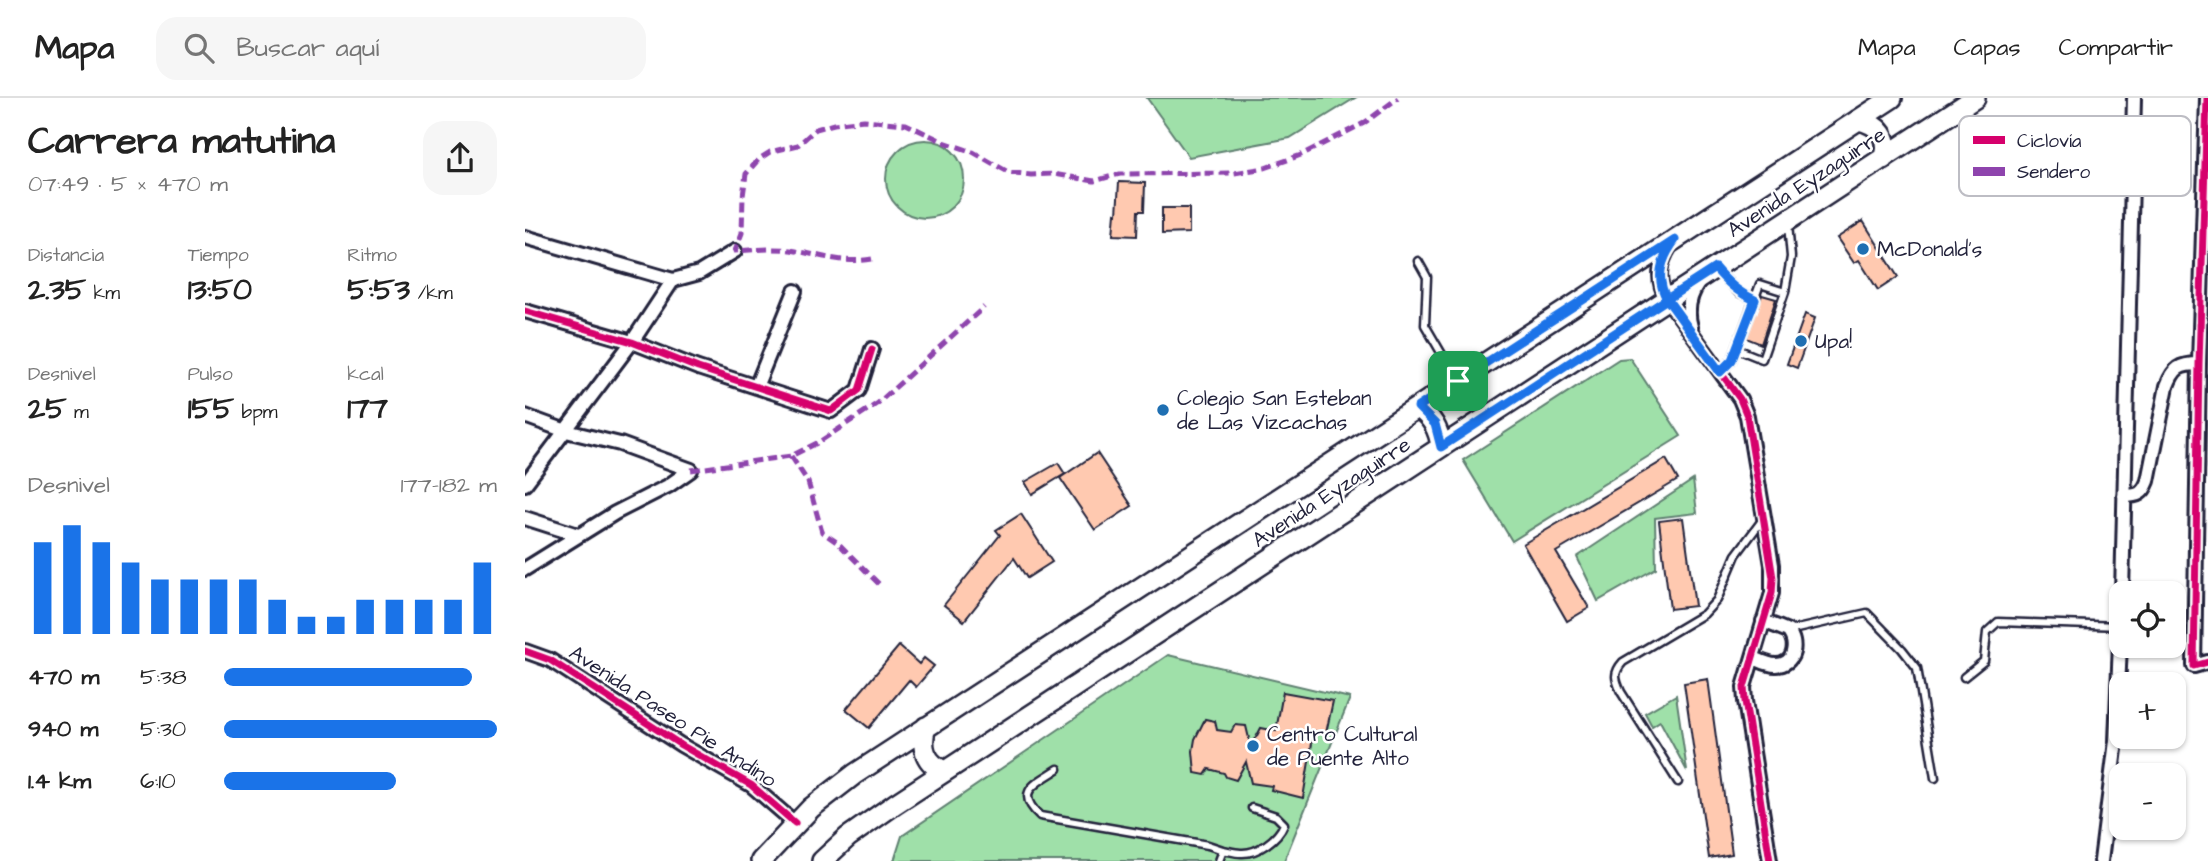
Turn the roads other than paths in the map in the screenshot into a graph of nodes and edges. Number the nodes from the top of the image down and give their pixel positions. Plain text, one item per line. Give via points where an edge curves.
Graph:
1 (1892, 98) edge
2 (1975, 98) edge
3 (2134, 98) edge
4 (2207, 98) edge
5 (2134, 116) edge
6 (1858, 120) junction
7 (1883, 159) junction
8 (2132, 196) edge
9 (1788, 221) junction
10 (525, 237) edge
11 (1675, 240) junction
12 (735, 251) dead end
13 (1417, 261) dead end
14 (1708, 273) junction
15 (673, 280) junction
16 (795, 291) dead end
17 (1785, 292) junction
18 (1667, 299) junction
19 (1755, 300) junction
20 (525, 311) edge
21 (1692, 331) junction
22 (632, 342) junction
23 (872, 349) dead end
24 (1737, 349) junction
25 (2199, 364) junction
26 (1720, 372) junction
27 (2203, 379) edge
28 (1458, 381) junction
29 (757, 387) junction
30 (2203, 401) edge
31 (1418, 407) junction
32 (525, 416) edge
33 (566, 430) junction
34 (1441, 447) junction
35 (525, 484) edge
36 (2124, 496) junction
37 (1764, 518) junction
38 (525, 519) edge
39 (578, 535) junction
40 (525, 569) edge
41 (2122, 581) edge
42 (1763, 621) junction
43 (2109, 626) edge
44 (1789, 631) junction
45 (2208, 644) edge
46 (2194, 648) junction
47 (525, 651) edge
48 (1754, 658) junction
49 (2120, 658) edge
50 (2208, 662) edge
51 (1964, 677) dead end
52 (926, 727) junction
53 (1058, 769) dead end
54 (945, 771) junction
55 (1934, 778) dead end
56 (1678, 782) dead end
57 (1252, 808) dead end
58 (795, 823) junction
59 (1223, 850) junction
60 (761, 861) edge
61 (822, 861) edge
62 (1219, 861) edge
63 (1770, 861) edge
64 (2101, 861) edge

1 - 6 main road, Avenida Eyzaguirre
2 - 7 main road, Avenida Eyzaguirre
3 - 5 street
4 - 25 street
6 - 7 main road via 1881,132 1886,148
6 - 11 main road, Avenida Eyzaguirre
7 - 9 main road, Avenida Eyzaguirre
8 - 36 street
9 - 14 main road, Avenida Eyzaguirre
9 - 17 lane via 1791,257
10 - 15 street
11 - 18 street via 1659,275
11 - 28 main road, Avenida Eyzaguirre
12 - 15 street via 699,273
13 - 28 lane via 1427,278 1425,325
14 - 18 main road, Avenida Eyzaguirre
14 - 19 lane
14 - 21 street via 1693,290 1689,304
15 - 22 street
16 - 29 street
17 - 19 lane via 1760,284
17 - 24 lane via 1762,359
18 - 21 street
18 - 34 main road, Avenida Eyzaguirre
19 - 24 lane
20 - 22 street
21 - 26 street
22 - 29 street
22 - 33 street
23 - 29 street via 859,390 831,411
24 - 26 lane
25 - 27 street
25 - 36 street via 2180,366 2172,375 2144,491
26 - 37 street via 1747,416
27 - 30 street
28 - 31 main road, Avenida Eyzaguirre
30 - 46 street
31 - 34 main road via 1435,424
31 - 52 main road, Avenida Eyzaguirre
32 - 33 street
33 - 35 street
33 - 39 street via 691,470
34 - 54 main road, Avenida Eyzaguirre
36 - 41 street
37 - 42 street via 1773,578
37 - 56 lane via 1736,555 1717,600 1704,614 1623,662 1616,671 1621,692
38 - 39 street
39 - 40 street
42 - 44 street
42 - 48 street
43 - 51 lane via 1997,622 1987,632 1982,664
44 - 48 street via 1794,643 1788,661 1775,665
44 - 55 lane via 1867,613 1876,622 1916,668
45 - 46 street
46 - 50 street via 2194,666
47 - 58 street, Avenida Paseo Pie Andino via 550,660 751,785
48 - 63 street via 1744,687 1745,701
49 - 64 street via 2116,741
52 - 54 main road via 926,757
52 - 58 main road, Avenida Eyzaguirre via 832,789
53 - 59 lane via 1030,788 1030,807 1039,816
54 - 61 main road, Avenida Eyzaguirre via 863,825
57 - 59 lane via 1276,816 1283,824 1280,834 1244,853
58 - 60 main road, Avenida Eyzaguirre
59 - 62 lane

